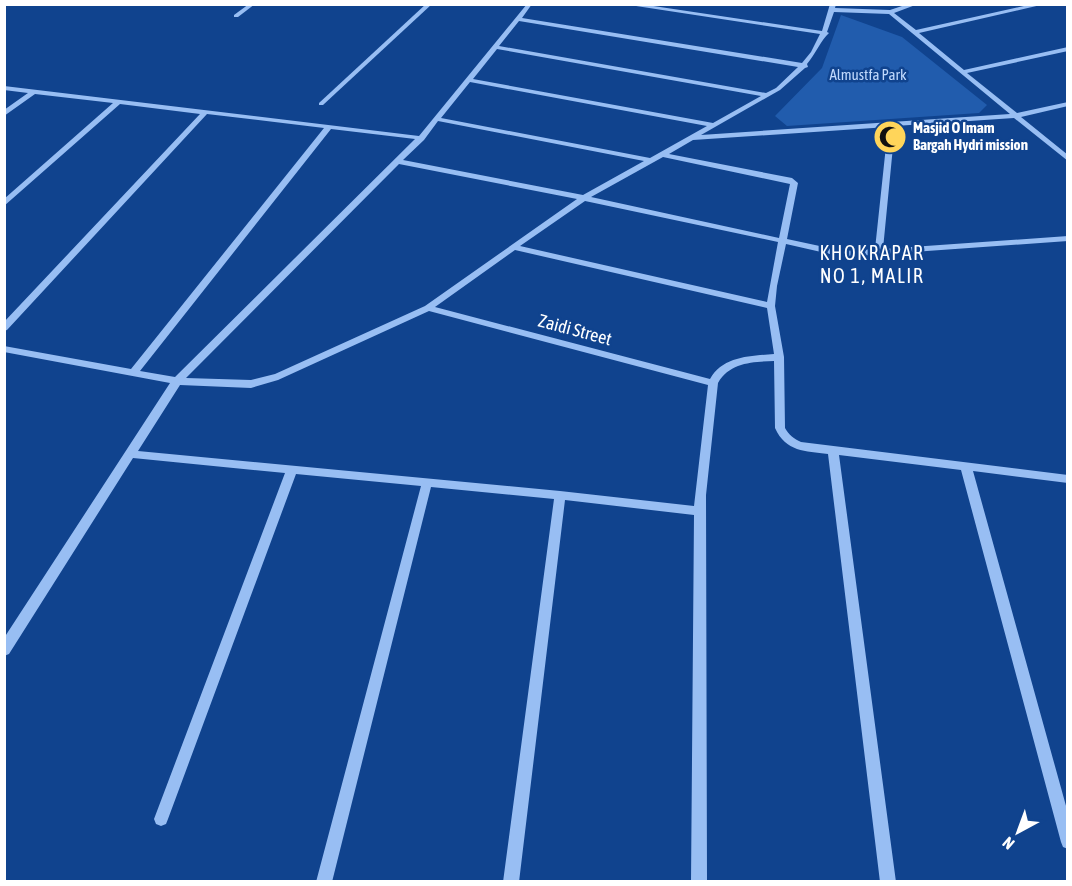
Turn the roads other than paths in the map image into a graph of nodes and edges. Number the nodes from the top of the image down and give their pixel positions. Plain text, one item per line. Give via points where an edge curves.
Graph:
1 (253, 4) edge
2 (430, 4) edge
3 (530, 4) edge
4 (624, 4) edge
5 (916, 4) edge
6 (1043, 4) edge
7 (831, 6) edge
8 (890, 12) junction
9 (236, 16) dead end
10 (519, 19) junction
11 (915, 32) junction
12 (826, 33) junction
13 (496, 46) junction
14 (1068, 49) edge
15 (806, 66) junction
16 (962, 72) junction
17 (469, 80) junction
18 (4, 88) edge
19 (33, 92) junction
20 (767, 95) junction
21 (118, 102) junction
22 (321, 104) dead end
23 (1068, 104) edge
24 (206, 112) junction
25 (4, 114) edge
26 (1015, 116) junction
27 (436, 119) junction
28 (892, 125) junction
29 (713, 126) junction
30 (328, 127) junction
31 (421, 138) junction
32 (687, 139) junction
33 (660, 154) junction
34 (1068, 159) edge
35 (650, 160) junction
36 (398, 161) junction
37 (584, 198) junction
38 (4, 204) edge
39 (1068, 238) edge
40 (782, 241) junction
41 (514, 247) junction
42 (879, 251) junction
43 (771, 306) junction
44 (428, 308) junction
45 (4, 328) edge
46 (4, 349) edge
47 (779, 357) junction
48 (133, 373) junction
49 (177, 381) junction
50 (713, 383) junction
51 (832, 450) junction
52 (130, 454) junction
53 (966, 467) junction
54 (292, 470) junction
55 (1068, 479) edge
56 (427, 483) junction
57 (560, 495) junction
58 (700, 511) junction
59 (4, 650) edge
60 (161, 819) dead end
61 (1068, 842) edge
62 (324, 882) edge
63 (511, 882) edge
64 (699, 882) edge
65 (888, 882) edge

1 - 9 street
2 - 22 street
3 - 10 street
4 - 12 street
5 - 8 street
6 - 11 street
7 - 8 street
7 - 12 street
8 - 11 street
10 - 13 street
10 - 15 street
11 - 16 street
12 - 15 street
13 - 17 street
13 - 20 street
14 - 16 street
15 - 20 street
16 - 26 street
17 - 27 street
17 - 29 street
18 - 19 street
19 - 21 street
19 - 25 street
20 - 29 street
21 - 24 street
21 - 38 street
23 - 26 street
24 - 30 street
24 - 45 street
26 - 28 street
26 - 34 street
27 - 31 street
27 - 35 street
28 - 32 street
28 - 42 street
29 - 32 street
30 - 31 street
30 - 48 street
31 - 36 street
32 - 33 street
33 - 35 street
33 - 40 street via 793,181
35 - 37 street
36 - 37 street
36 - 49 street
37 - 40 street
37 - 41 street
39 - 42 street
40 - 42 street via 843,254
40 - 43 street
41 - 43 street
41 - 44 street
43 - 47 street
44 - 49 street via 278,378 251,384
44 - 50 street, Zaidi Street
46 - 48 street
47 - 50 street via 726,366
47 - 51 street via 783,436 800,446
48 - 49 street
49 - 52 street
50 - 58 street
51 - 53 street
51 - 65 street
52 - 54 street
52 - 59 street
53 - 55 street
53 - 61 street
54 - 56 street
54 - 60 street
56 - 57 street
56 - 62 street
57 - 58 street
57 - 63 street
58 - 64 street

